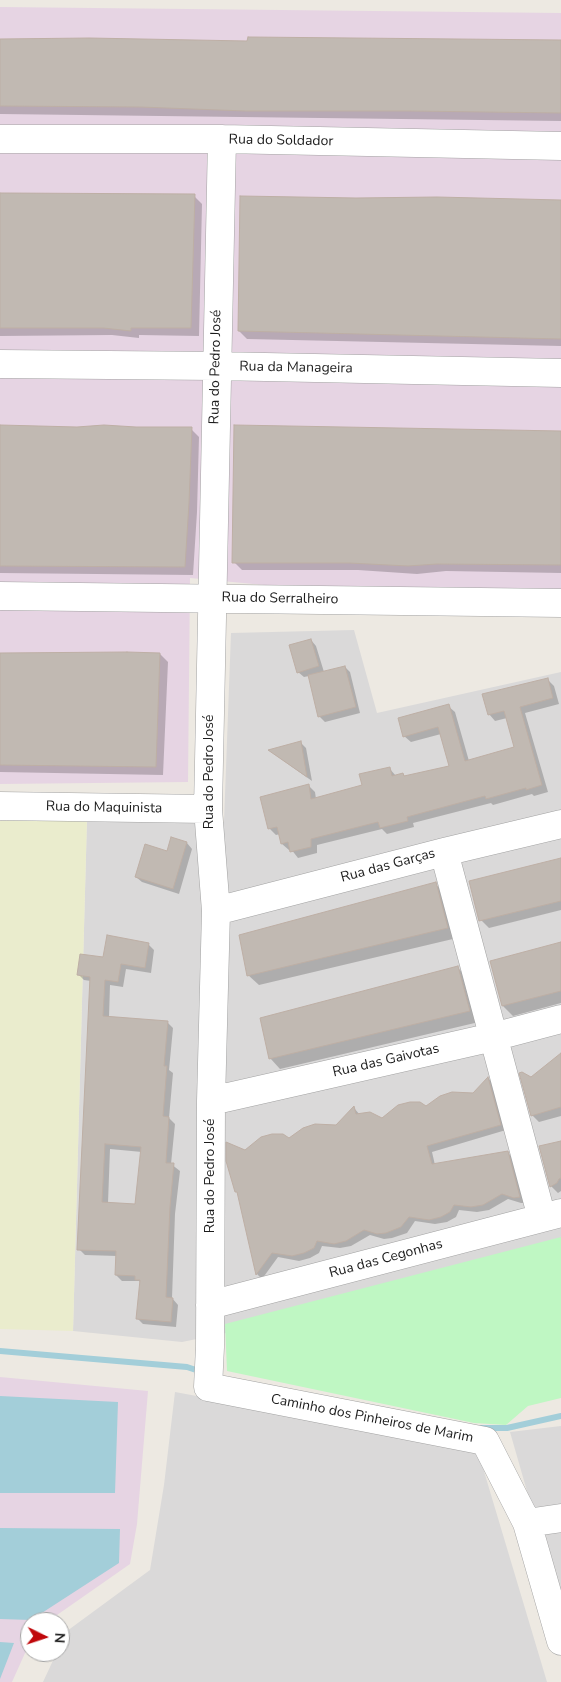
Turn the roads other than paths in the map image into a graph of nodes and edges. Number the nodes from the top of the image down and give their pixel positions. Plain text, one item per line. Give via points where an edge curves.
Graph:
1 (0, 139) edge
2 (222, 140) junction
3 (561, 146) edge
4 (0, 364) edge
5 (216, 366) junction
6 (561, 373) edge
7 (0, 596) edge
8 (212, 599) junction
9 (561, 603) edge
10 (0, 806) edge
11 (208, 809) junction
12 (561, 824) edge
13 (444, 852) junction
14 (216, 911) junction
15 (561, 1019) edge
16 (493, 1037) junction
17 (211, 1101) junction
18 (552, 1216) edge
19 (210, 1305) junction
20 (217, 1385) joint
21 (561, 1518) edge
22 (527, 1523) junction
23 (561, 1641) edge

1 - 2 street, Rua do Soldador
2 - 3 street, Rua do Soldador
2 - 5 street, Rua do Pedro José
4 - 5 street, Rua da Manageira
5 - 6 street, Rua da Manageira
5 - 8 street, Rua do Pedro José
7 - 8 street, Rua do Serralheiro
8 - 9 street, Rua do Serralheiro
8 - 11 street, Rua do Pedro José
10 - 11 street, Rua do Maquinista
11 - 14 street, Rua do Pedro José
12 - 13 street, Rua das Garças
13 - 14 street, Rua das Garças
13 - 16 street
14 - 17 street, Rua do Pedro José
15 - 16 street, Rua das Gaivotas
16 - 17 street, Rua das Gaivotas
16 - 18 street
17 - 19 street, Rua do Pedro José
18 - 19 street, Rua das Cegonhas
19 - 20 street, Rua do Pedro José via 210,1347
20 - 22 street, Caminho dos Pinheiros de Marim via 485,1441
21 - 22 street
22 - 23 street, Caminho dos Pinheiros de Marim

